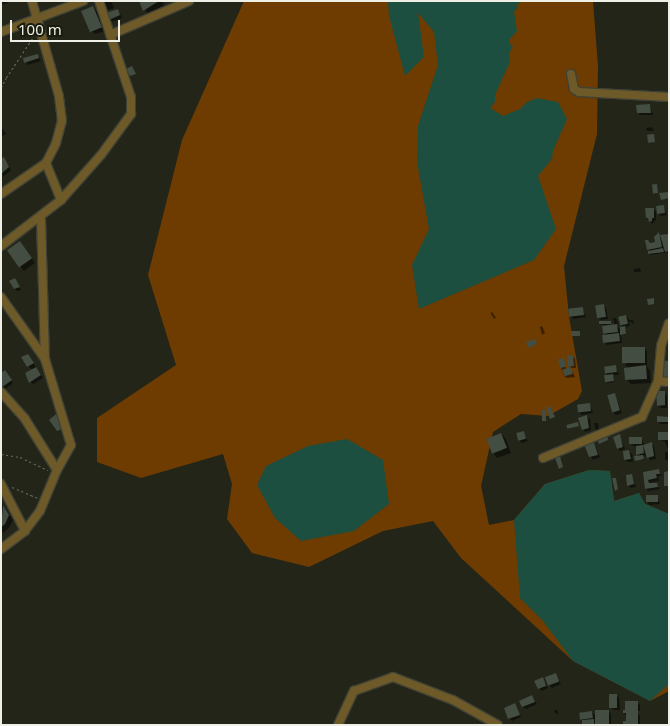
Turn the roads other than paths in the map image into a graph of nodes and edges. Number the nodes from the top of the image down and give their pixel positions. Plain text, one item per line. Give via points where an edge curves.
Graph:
1 (32, 1) edge
2 (83, 1) edge
3 (99, 1) edge
4 (168, 1) edge
5 (189, 1) edge
6 (171, 10) junction
7 (36, 18) junction
8 (1, 32) edge
9 (110, 35) junction
10 (571, 74) dead end
11 (669, 97) edge
12 (46, 163) junction
13 (1, 194) edge
14 (61, 200) junction
15 (41, 218) junction
16 (1, 246) edge
17 (1, 297) edge
18 (669, 323) edge
19 (45, 359) junction
20 (658, 381) junction
21 (669, 382) edge
22 (1, 392) edge
23 (543, 458) dead end
24 (57, 470) junction
25 (2, 484) edge
26 (25, 532) junction
27 (1, 549) edge
28 (338, 725) edge
29 (498, 725) edge

1 - 7 street
2 - 7 street
3 - 9 street
4 - 6 street
5 - 6 street
6 - 9 street
7 - 8 street
7 - 12 street via 59,96 62,120
9 - 14 street via 131,97 131,114 101,156
10 - 11 street via 574,89 579,92
12 - 13 street
12 - 14 street
14 - 15 street
15 - 16 street
15 - 19 street
17 - 19 street
18 - 20 street via 661,346
19 - 24 street via 71,445
20 - 21 street
20 - 23 street via 645,413 639,419
22 - 24 street via 25,419
24 - 26 street via 46,501
25 - 26 street
26 - 27 street
28 - 29 street via 354,691 393,677 454,700

